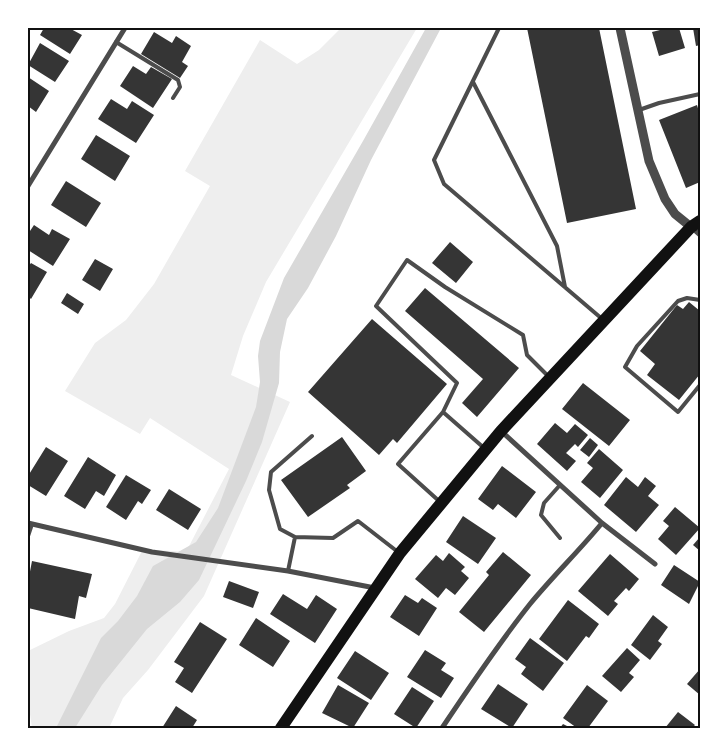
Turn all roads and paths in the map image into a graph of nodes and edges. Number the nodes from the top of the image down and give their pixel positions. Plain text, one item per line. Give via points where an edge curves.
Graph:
1 (125, 28) edge
2 (499, 28) edge
3 (620, 28) edge
4 (116, 42) junction
5 (473, 82) junction
6 (700, 94) edge
7 (173, 98) dead end
8 (639, 110) junction
9 (28, 186) edge
10 (700, 216) edge
11 (696, 224) edge
12 (700, 235) edge
13 (564, 287) junction
14 (700, 300) edge
15 (604, 320) junction
16 (550, 378) junction
17 (700, 385) edge
18 (443, 412) junction
19 (501, 431) junction
20 (312, 436) dead end
21 (486, 450) junction
22 (560, 485) junction
23 (441, 503) junction
24 (30, 523) edge
25 (602, 524) junction
26 (28, 536) edge
27 (294, 537) junction
28 (560, 538) dead end
29 (400, 553) junction
30 (655, 564) dead end
31 (288, 572) junction
32 (375, 588) junction
33 (281, 728) edge
34 (442, 728) edge

1 - 4 street
2 - 5 lane
3 - 8 street
4 - 7 lane via 178,80 180,87
4 - 9 street
5 - 13 lane via 557,246
5 - 13 lane via 434,160 444,184
6 - 8 lane
8 - 11 street via 649,161 662,192 676,214
10 - 11 main road
11 - 12 street
11 - 15 main road
13 - 15 lane
14 - 17 lane via 687,298 678,301 637,346 625,367 678,412
15 - 16 main road
16 - 18 lane via 527,355 523,335 407,260 376,306 457,383
16 - 19 main road
18 - 21 lane
18 - 23 lane via 398,464
19 - 21 main road
19 - 22 street
20 - 27 lane via 271,472 269,490 280,529
21 - 23 main road
22 - 25 street
22 - 28 lane via 544,503 541,515
23 - 29 main road
24 - 26 lane
24 - 31 street via 152,552
25 - 30 street
25 - 34 street via 531,602
27 - 29 lane via 333,538 358,521
27 - 31 lane
29 - 32 main road
31 - 32 street
32 - 33 main road

